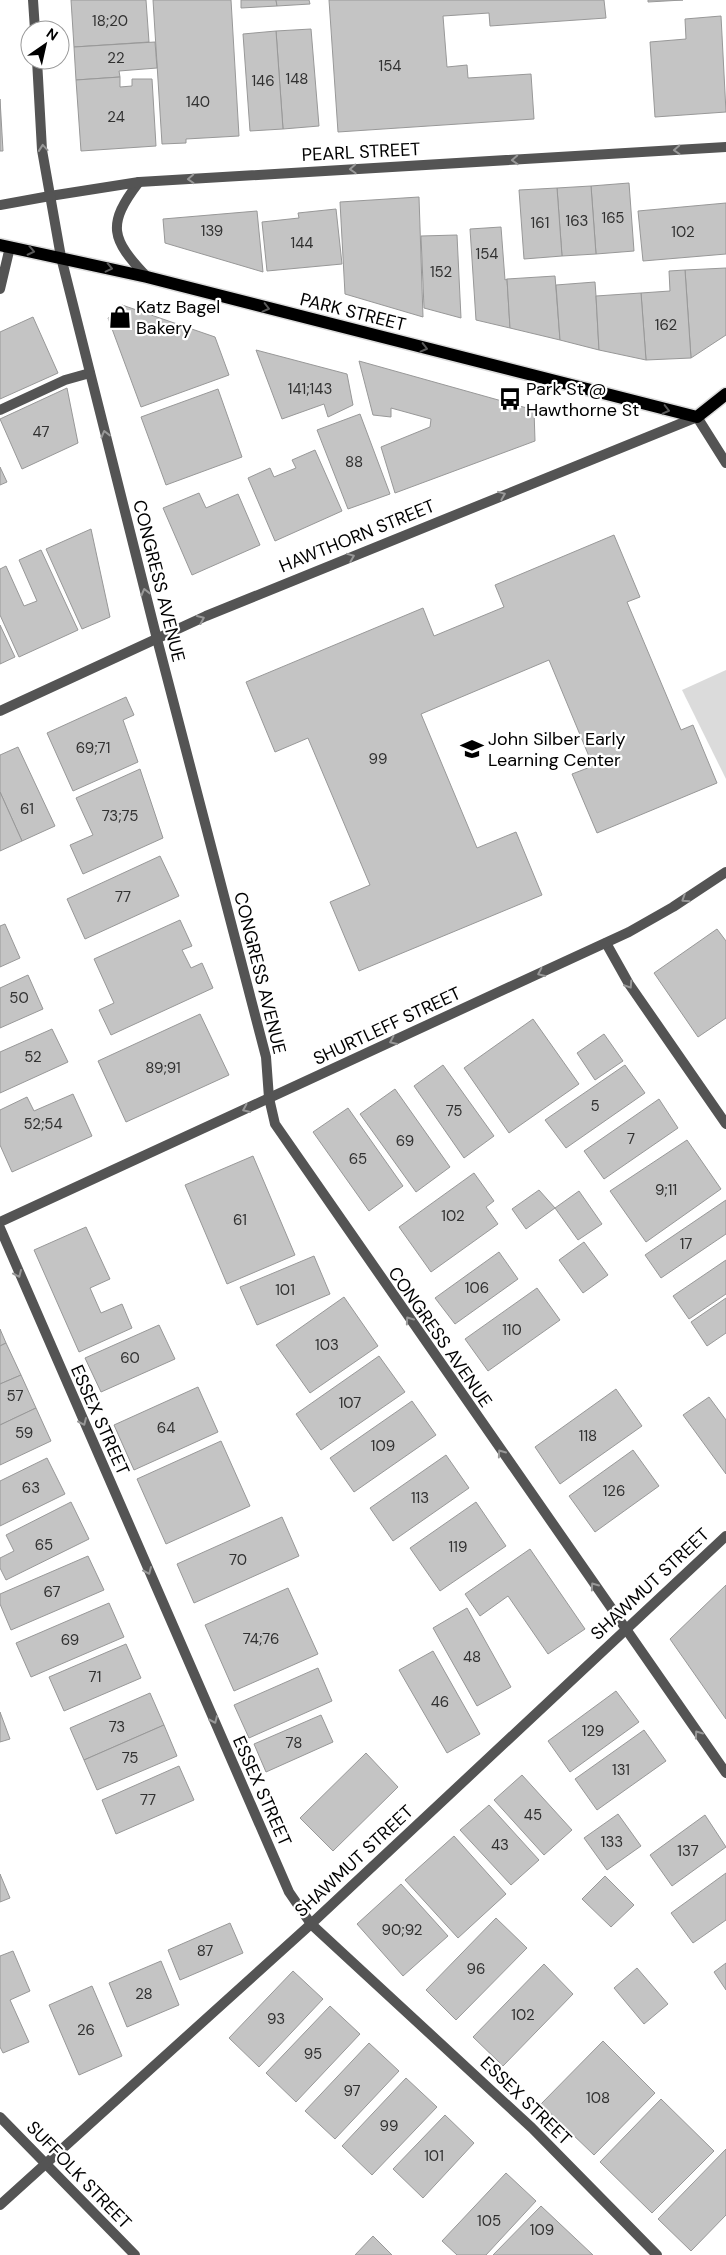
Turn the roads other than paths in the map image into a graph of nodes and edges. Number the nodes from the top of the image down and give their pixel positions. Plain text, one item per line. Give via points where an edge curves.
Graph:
1 (33, 0) edge
2 (34, 20) edge
3 (38, 70) edge
4 (726, 147) edge
5 (139, 182) junction
6 (50, 196) junction
7 (0, 205) edge
8 (5, 246) edge
9 (61, 257) junction
10 (147, 277) junction
11 (0, 290) edge
12 (90, 374) junction
13 (726, 394) edge
14 (0, 410) edge
15 (697, 418) junction
16 (726, 463) edge
17 (157, 639) junction
18 (0, 711) edge
19 (726, 872) edge
20 (606, 943) junction
21 (269, 1098) junction
22 (726, 1124) edge
23 (0, 1222) edge
24 (0, 1228) edge
25 (726, 1536) edge
26 (625, 1630) junction
27 (726, 1773) edge
28 (311, 1924) junction
29 (0, 2117) edge
30 (46, 2164) junction
31 (0, 2205) edge
32 (135, 2255) edge
33 (657, 2255) edge

1 - 2 street
6 -> 3 street, CONGRESS AVENUE via 42,150
4 -> 5 street, PEARL STREET
5 - 6 street, PEARL STREET
5 - 10 street via 121,208 116,221 117,234 123,249
6 - 7 street, PEARL STREET
6 - 9 street, CONGRESS AVENUE
8 -> 9 main road, PARK STREET
8 - 11 street
9 -> 10 main road, PARK STREET
9 - 12 street, CONGRESS AVENUE
10 -> 15 main road, PARK STREET
12 - 14 street via 65,380
17 -> 12 street, CONGRESS AVENUE
13 - 15 main road, HAWTHORN STREET
15 - 16 street
17 -> 15 street, HAWTHORN STREET via 206,616
17 - 18 street, HAWTHORN STREET
17 - 21 street, CONGRESS AVENUE via 266,1057
19 -> 20 street, SHURTLEFF STREET via 658,916
20 -> 21 street, SHURTLEFF STREET
20 -> 22 street via 629,984
21 -> 23 street, SHURTLEFF STREET
26 -> 21 street, CONGRESS AVENUE via 280,1135 270,1111
24 -> 28 street, ESSEX STREET via 289,1892
25 - 26 street, SHAWMUT STREET
27 -> 26 street, CONGRESS AVENUE
26 - 28 street, SHAWMUT STREET
28 - 30 street, SHAWMUT STREET
28 - 33 street, ESSEX STREET via 532,2128
29 - 30 street, SUFFOLK STREET
30 - 31 street, SHAWMUT STREET
30 - 32 street, SUFFOLK STREET

